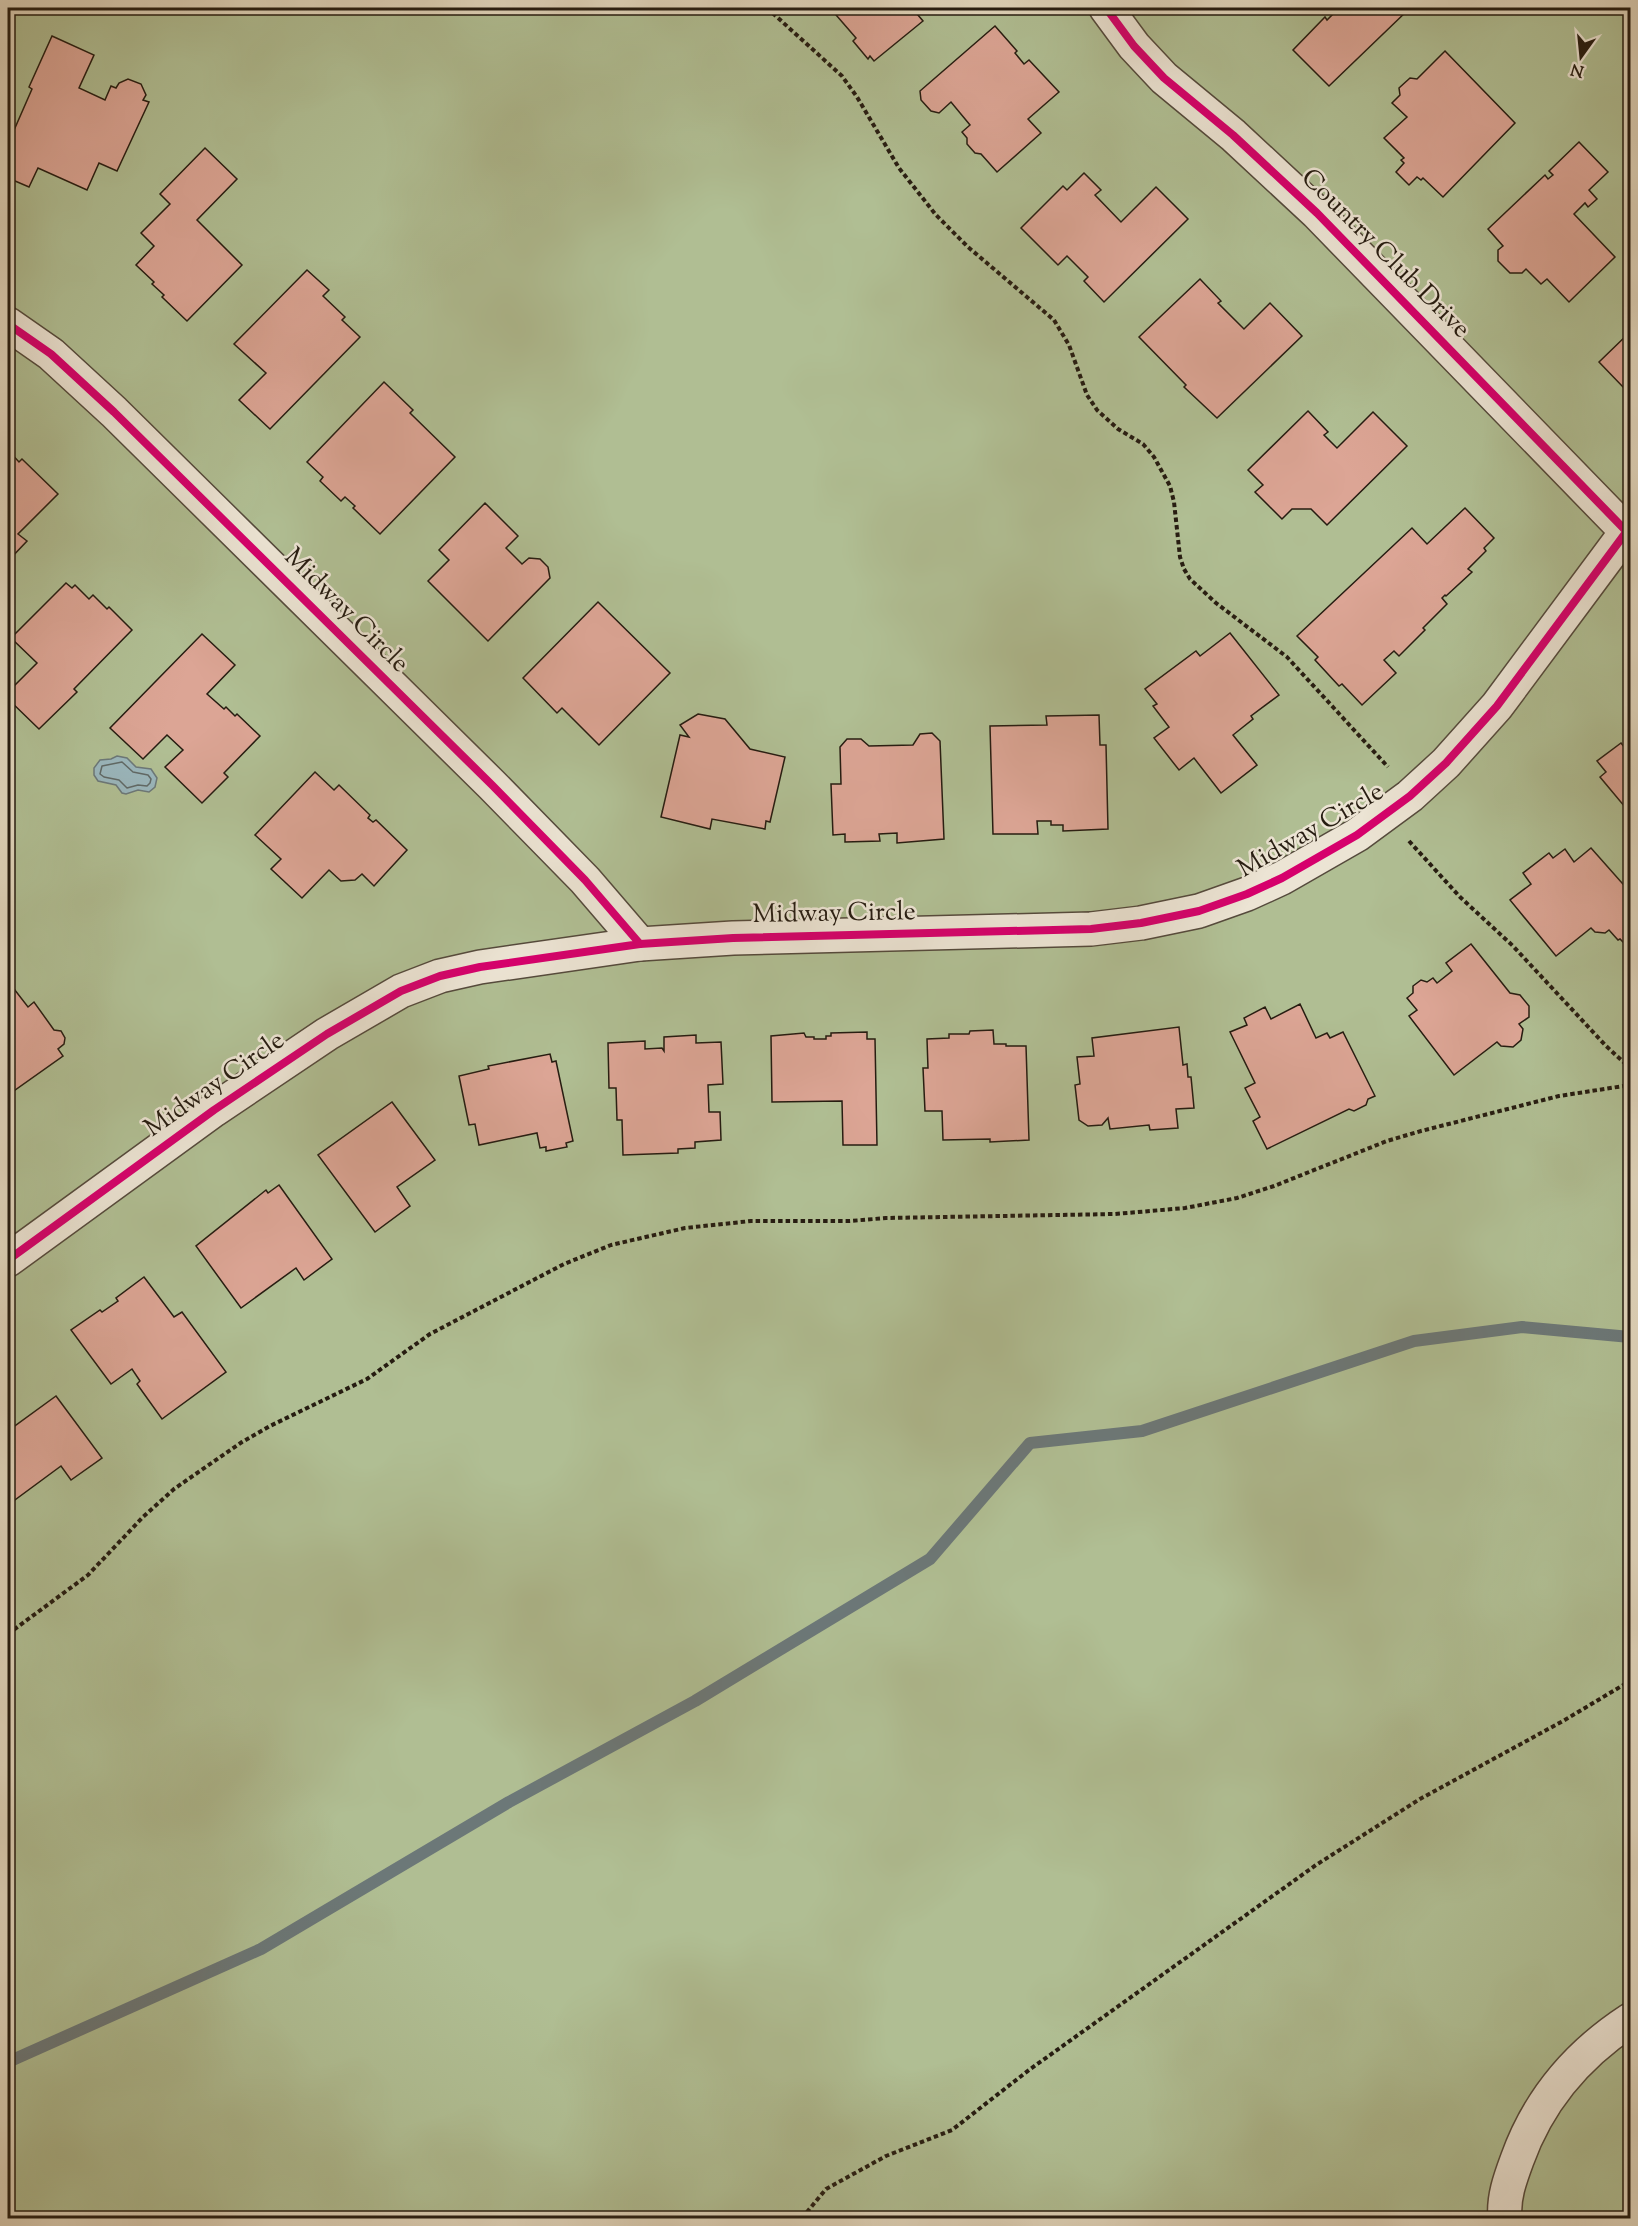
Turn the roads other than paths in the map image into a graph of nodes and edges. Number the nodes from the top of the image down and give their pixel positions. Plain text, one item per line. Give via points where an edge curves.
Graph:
1 (1106, 8) edge
2 (8, 324) edge
3 (1629, 533) edge
4 (640, 944) junction
5 (8, 1260) edge
6 (1630, 2020) edge
7 (1505, 2218) edge

1 - 3 street, Country Club Drive via 1164,78 1317,213
2 - 4 street, Midway Circle via 51,354 114,412 492,785 585,880
3 - 4 street, Midway Circle via 1497,706 1446,763 1410,796 1357,835 1247,894 1199,911 1090,929
4 - 5 street, Midway Circle via 480,967 400,991 327,1034 214,1110
6 - 7 street via 1581,2058 1556,2085 1521,2148 1508,2184

